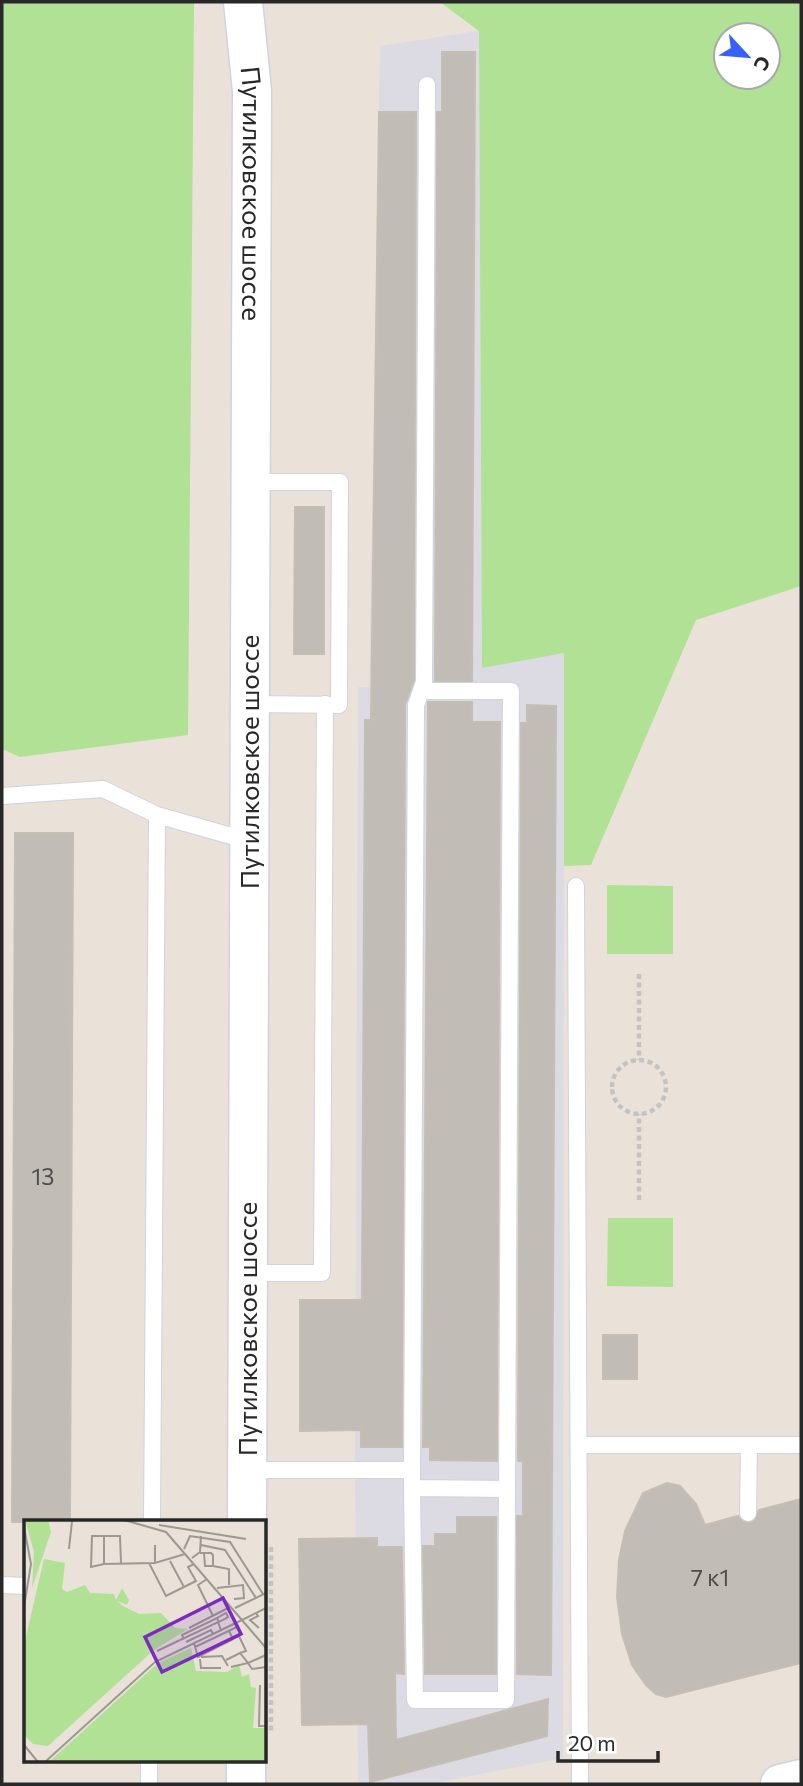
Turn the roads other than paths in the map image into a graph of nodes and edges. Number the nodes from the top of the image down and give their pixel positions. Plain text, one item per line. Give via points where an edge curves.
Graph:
1 (243, 2) edge
2 (427, 85) dead end
3 (251, 482) junction
4 (421, 691) junction
5 (250, 704) junction
6 (326, 705) junction
7 (2, 796) edge
8 (157, 815) junction
9 (250, 841) junction
10 (576, 886) dead end
11 (248, 1273) junction
12 (579, 1445) junction
13 (749, 1445) junction
14 (801, 1445) edge
15 (247, 1470) junction
16 (412, 1470) junction
17 (412, 1488) junction
18 (507, 1489) junction
19 (748, 1513) dead end
20 (152, 1520) edge
21 (257, 1520) edge
22 (2, 1585) edge
23 (24, 1586) edge
24 (149, 1762) edge
25 (255, 1762) edge
26 (801, 1779) edge
27 (149, 1784) edge
28 (246, 1784) edge
29 (580, 1784) edge
30 (780, 1784) edge

1 - 3 main road, Путилковское шоссе via 252,91
2 - 4 lane
3 - 5 main road, Путилковское шоссе
3 - 6 lane via 340,482 339,705
4 - 16 lane via 416,719
4 - 18 lane via 511,691
5 - 6 lane
5 - 9 main road, Путилковское шоссе
6 - 11 lane via 322,1273
7 - 8 lane via 103,789
8 - 9 lane
8 - 20 lane
9 - 11 main road, Путилковское шоссе
10 - 12 lane
11 - 15 main road, Путилковское шоссе
12 - 13 lane
12 - 29 lane
13 - 14 lane
13 - 19 lane
15 - 16 lane
15 - 21 main road, Путилковское шоссе
16 - 17 lane
17 - 18 lane
17 - 18 lane via 415,1700 506,1700
22 - 23 lane
24 - 27 lane
25 - 28 main road
26 - 30 main road

